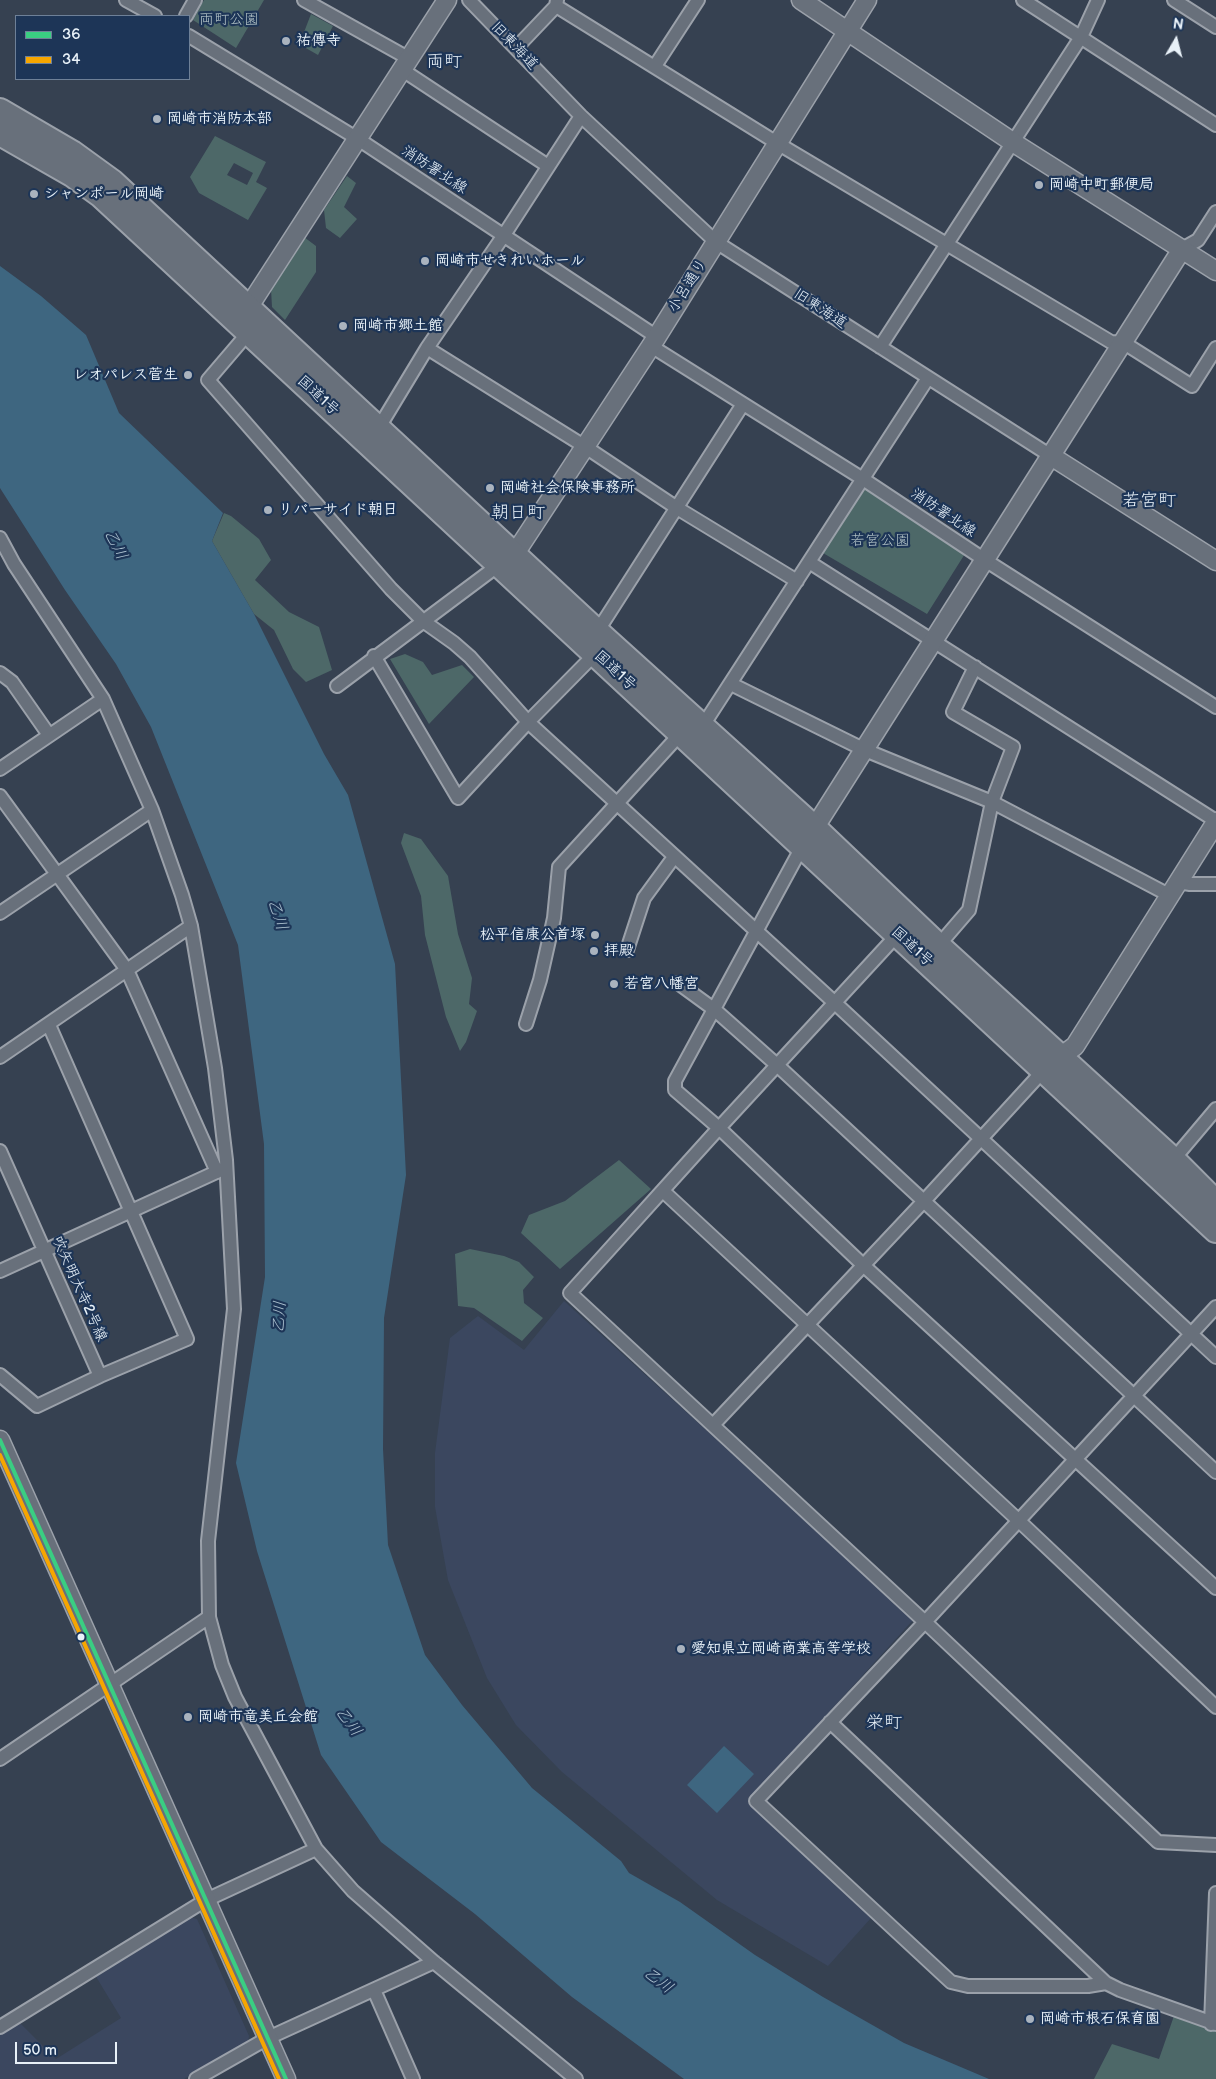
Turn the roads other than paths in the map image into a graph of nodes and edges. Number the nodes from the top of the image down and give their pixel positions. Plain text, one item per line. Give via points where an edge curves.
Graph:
1 (126, 0) edge
2 (195, 0) edge
3 (304, 0) edge
4 (447, 0) edge
5 (469, 0) edge
6 (698, 0) edge
7 (801, 0) edge
8 (867, 0) edge
9 (1023, 0) edge
10 (1098, 0) edge
11 (1174, 0) edge
12 (556, 3) edge
13 (153, 15) edge
14 (187, 15) edge
15 (1216, 26) edge
16 (846, 31) junction
17 (190, 37) edge
18 (1081, 37) junction
19 (516, 48) junction
20 (405, 64) junction
21 (655, 66) junction
22 (0, 111) edge
23 (581, 116) junction
24 (1216, 125) edge
25 (0, 133) edge
26 (358, 139) junction
27 (777, 143) junction
28 (1014, 143) junction
29 (548, 166) junction
30 (1216, 212) edge
31 (504, 235) junction
32 (716, 242) junction
33 (948, 245) junction
34 (1182, 249) junction
35 (1216, 271) edge
36 (248, 308) junction
37 (249, 332) junction
38 (654, 342) junction
39 (1124, 343) junction
40 (880, 347) junction
41 (427, 348) junction
42 (1216, 348) edge
43 (928, 378) junction
44 (743, 404) junction
45 (378, 429) junction
46 (584, 446) junction
47 (1051, 456) junction
48 (863, 479) junction
49 (677, 508) junction
50 (0, 538) edge
51 (507, 559) junction
52 (985, 560) junction
53 (1216, 561) edge
54 (0, 562) edge
55 (810, 562) junction
56 (14, 564) junction
57 (797, 581) junction
58 (423, 621) junction
59 (934, 642) junction
60 (596, 643) junction
61 (374, 656) junction
62 (975, 667) junction
63 (0, 673) edge
64 (731, 684) junction
65 (337, 686) dead end
66 (103, 699) junction
67 (1216, 707) edge
68 (528, 722) junction
69 (692, 730) junction
70 (49, 735) junction
71 (865, 750) junction
72 (0, 769) edge
73 (0, 796) edge
74 (992, 802) junction
75 (616, 803) junction
76 (152, 810) junction
77 (1216, 821) edge
78 (809, 837) junction
79 (674, 857) junction
80 (57, 873) junction
81 (1216, 884) edge
82 (1173, 889) junction
83 (0, 913) edge
84 (191, 926) junction
85 (757, 932) junction
86 (898, 934) junction
87 (938, 946) junction
88 (627, 950) dead end
89 (127, 970) junction
90 (678, 983) dead end
91 (835, 1003) junction
92 (715, 1010) junction
93 (526, 1024) dead end
94 (49, 1025) junction
95 (0, 1057) edge
96 (1052, 1064) junction
97 (778, 1066) junction
98 (1216, 1109) edge
99 (719, 1128) junction
100 (980, 1138) junction
101 (0, 1150) edge
102 (1173, 1160) junction
103 (221, 1170) junction
104 (662, 1191) junction
105 (923, 1202) junction
106 (1216, 1202) edge
107 (130, 1212) junction
108 (1216, 1230) edge
109 (44, 1251) junction
110 (864, 1265) junction
111 (0, 1271) edge
112 (1216, 1307) edge
113 (806, 1325) junction
114 (1191, 1334) junction
115 (1216, 1357) edge
116 (0, 1375) edge
117 (100, 1376) junction
118 (1133, 1395) junction
119 (713, 1425) junction
120 (0, 1440) edge
121 (1075, 1459) junction
122 (1216, 1472) edge
123 (1018, 1520) junction
124 (1216, 1588) edge
125 (209, 1617) junction
126 (925, 1622) junction
127 (110, 1684) junction
128 (1216, 1707) edge
129 (830, 1722) junction
130 (0, 1759) edge
131 (1216, 1845) edge
132 (316, 1849) junction
133 (1216, 1893) edge
134 (206, 1900) junction
135 (434, 1962) junction
136 (1106, 1983) junction
137 (374, 1990) junction
138 (1213, 2024) edge
139 (0, 2027) edge
140 (268, 2038) junction
141 (196, 2079) edge
142 (286, 2079) edge
143 (413, 2079) edge
144 (576, 2079) edge

1 - 13 street
2 - 14 street
3 - 20 street
4 - 20 street
5 - 19 street, 旧東海道
6 - 21 street
7 - 16 street
8 - 16 street, 小呂通り
9 - 18 street
10 - 18 street
11 - 15 street
12 - 19 street
12 - 21 street
16 - 27 street, 小呂通り
16 - 28 street
17 - 26 street, 消防署北線
18 - 24 street
18 - 28 street
19 - 23 street, 旧東海道
20 - 26 street
20 - 29 street
21 - 27 street
22 - 36 highway, 国道1号 via 72,153 112,182
23 - 29 street
23 - 32 street, 旧東海道
25 - 37 highway, 国道1号 via 72,174 101,196
26 - 31 street, 消防署北線
26 - 36 street
27 - 32 street, 小呂通り
27 - 33 street
28 - 33 street
28 - 34 street
29 - 31 street
30 - 34 street via 1198,240
31 - 38 street, 消防署北線
31 - 41 street
32 - 38 street, 小呂通り
32 - 40 street, 旧東海道
33 - 39 street via 1111,342
33 - 40 street
34 - 35 street
34 - 39 street
36 - 45 highway, 国道1号
37 - 51 highway, 国道1号
37 - 58 street via 208,380 391,589
38 - 44 street, 消防署北線
38 - 46 street, 小呂通り
39 - 42 street via 1192,386
39 - 47 street
40 - 43 street, 旧東海道
41 - 45 street
41 - 46 street
43 - 47 street, 旧東海道
43 - 48 street
44 - 48 street, 消防署北線
44 - 49 street
45 - 51 highway, 国道1号
46 - 49 street
46 - 51 street, 小呂通り
47 - 52 street
47 - 53 street, 旧東海道
48 - 52 street, 消防署北線
48 - 55 street
49 - 57 street
49 - 60 street
50 - 56 street
51 - 58 street
51 - 60 highway, 国道1号
52 - 59 street
52 - 67 street, 消防署北線
54 - 56 street
55 - 57 street
55 - 59 street
56 - 66 street
57 - 64 street
58 - 61 street
58 - 68 street via 470,657
59 - 62 street
59 - 71 street
60 - 68 street
60 - 69 highway, 国道1号
61 - 65 street
61 - 68 street via 458,798
62 - 74 street via 953,712 1013,747
62 - 77 street
63 - 70 street via 12,682
64 - 69 street
64 - 71 street
66 - 70 street
66 - 76 street
68 - 75 street
69 - 75 street
69 - 78 highway, 国道1号
70 - 72 street
71 - 74 street
71 - 78 street
73 - 80 street
74 - 82 street
74 - 87 street via 969,910
75 - 79 street
75 - 93 street via 559,867 554,918
76 - 80 street
76 - 84 street
77 - 82 street
78 - 85 street
78 - 86 highway, 国道1号
78 - 87 highway, 国道1号
79 - 85 street
79 - 88 street via 644,898
80 - 83 street
80 - 89 street
81 - 82 street via 1190,884
82 - 96 street via 1074,1046
84 - 89 street
84 - 103 street via 214,1059
85 - 91 street
85 - 92 street
86 - 91 street
86 - 96 highway, 国道1号
87 - 96 highway, 国道1号
89 - 94 street
89 - 103 street
90 - 92 street
91 - 97 street
91 - 100 street
92 - 97 street
92 - 99 street via 675,1081 675,1090
94 - 95 street
94 - 107 street
96 - 100 street
96 - 102 highway, 国道1号
96 - 108 highway, 国道1号
97 - 99 street
97 - 105 street
98 - 102 street
99 - 104 street
99 - 110 street
100 - 105 street
100 - 114 street
101 - 109 street, 吹矢明大寺2号線
102 - 106 highway, 国道1号
103 - 107 street
103 - 125 street via 234,1310 208,1541
104 - 113 street
104 - 119 street via 570,1293
105 - 110 street
105 - 118 street
107 - 109 street
107 - 117 street via 187,1339
109 - 111 street
109 - 117 street, 吹矢明大寺2号線
110 - 113 street
110 - 121 street
112 - 114 street
113 - 119 street
113 - 123 street
114 - 115 street
114 - 118 street
116 - 117 street via 37,1406
118 - 121 street
118 - 122 street
119 - 126 street
120 - 127 street
121 - 123 street
121 - 124 street
123 - 126 street
123 - 128 street
125 - 127 street
125 - 132 street via 235,1698
126 - 129 street
126 - 131 street via 1158,1842
127 - 130 street
127 - 134 street
129 - 136 street
129 - 136 street via 756,1801 951,1982 968,1986 1088,1986
132 - 134 street
132 - 135 street via 353,1891
133 - 138 street
134 - 139 street
134 - 140 street
135 - 137 street
135 - 144 street
136 - 138 street
137 - 140 street
137 - 143 street
140 - 141 street
140 - 142 street

